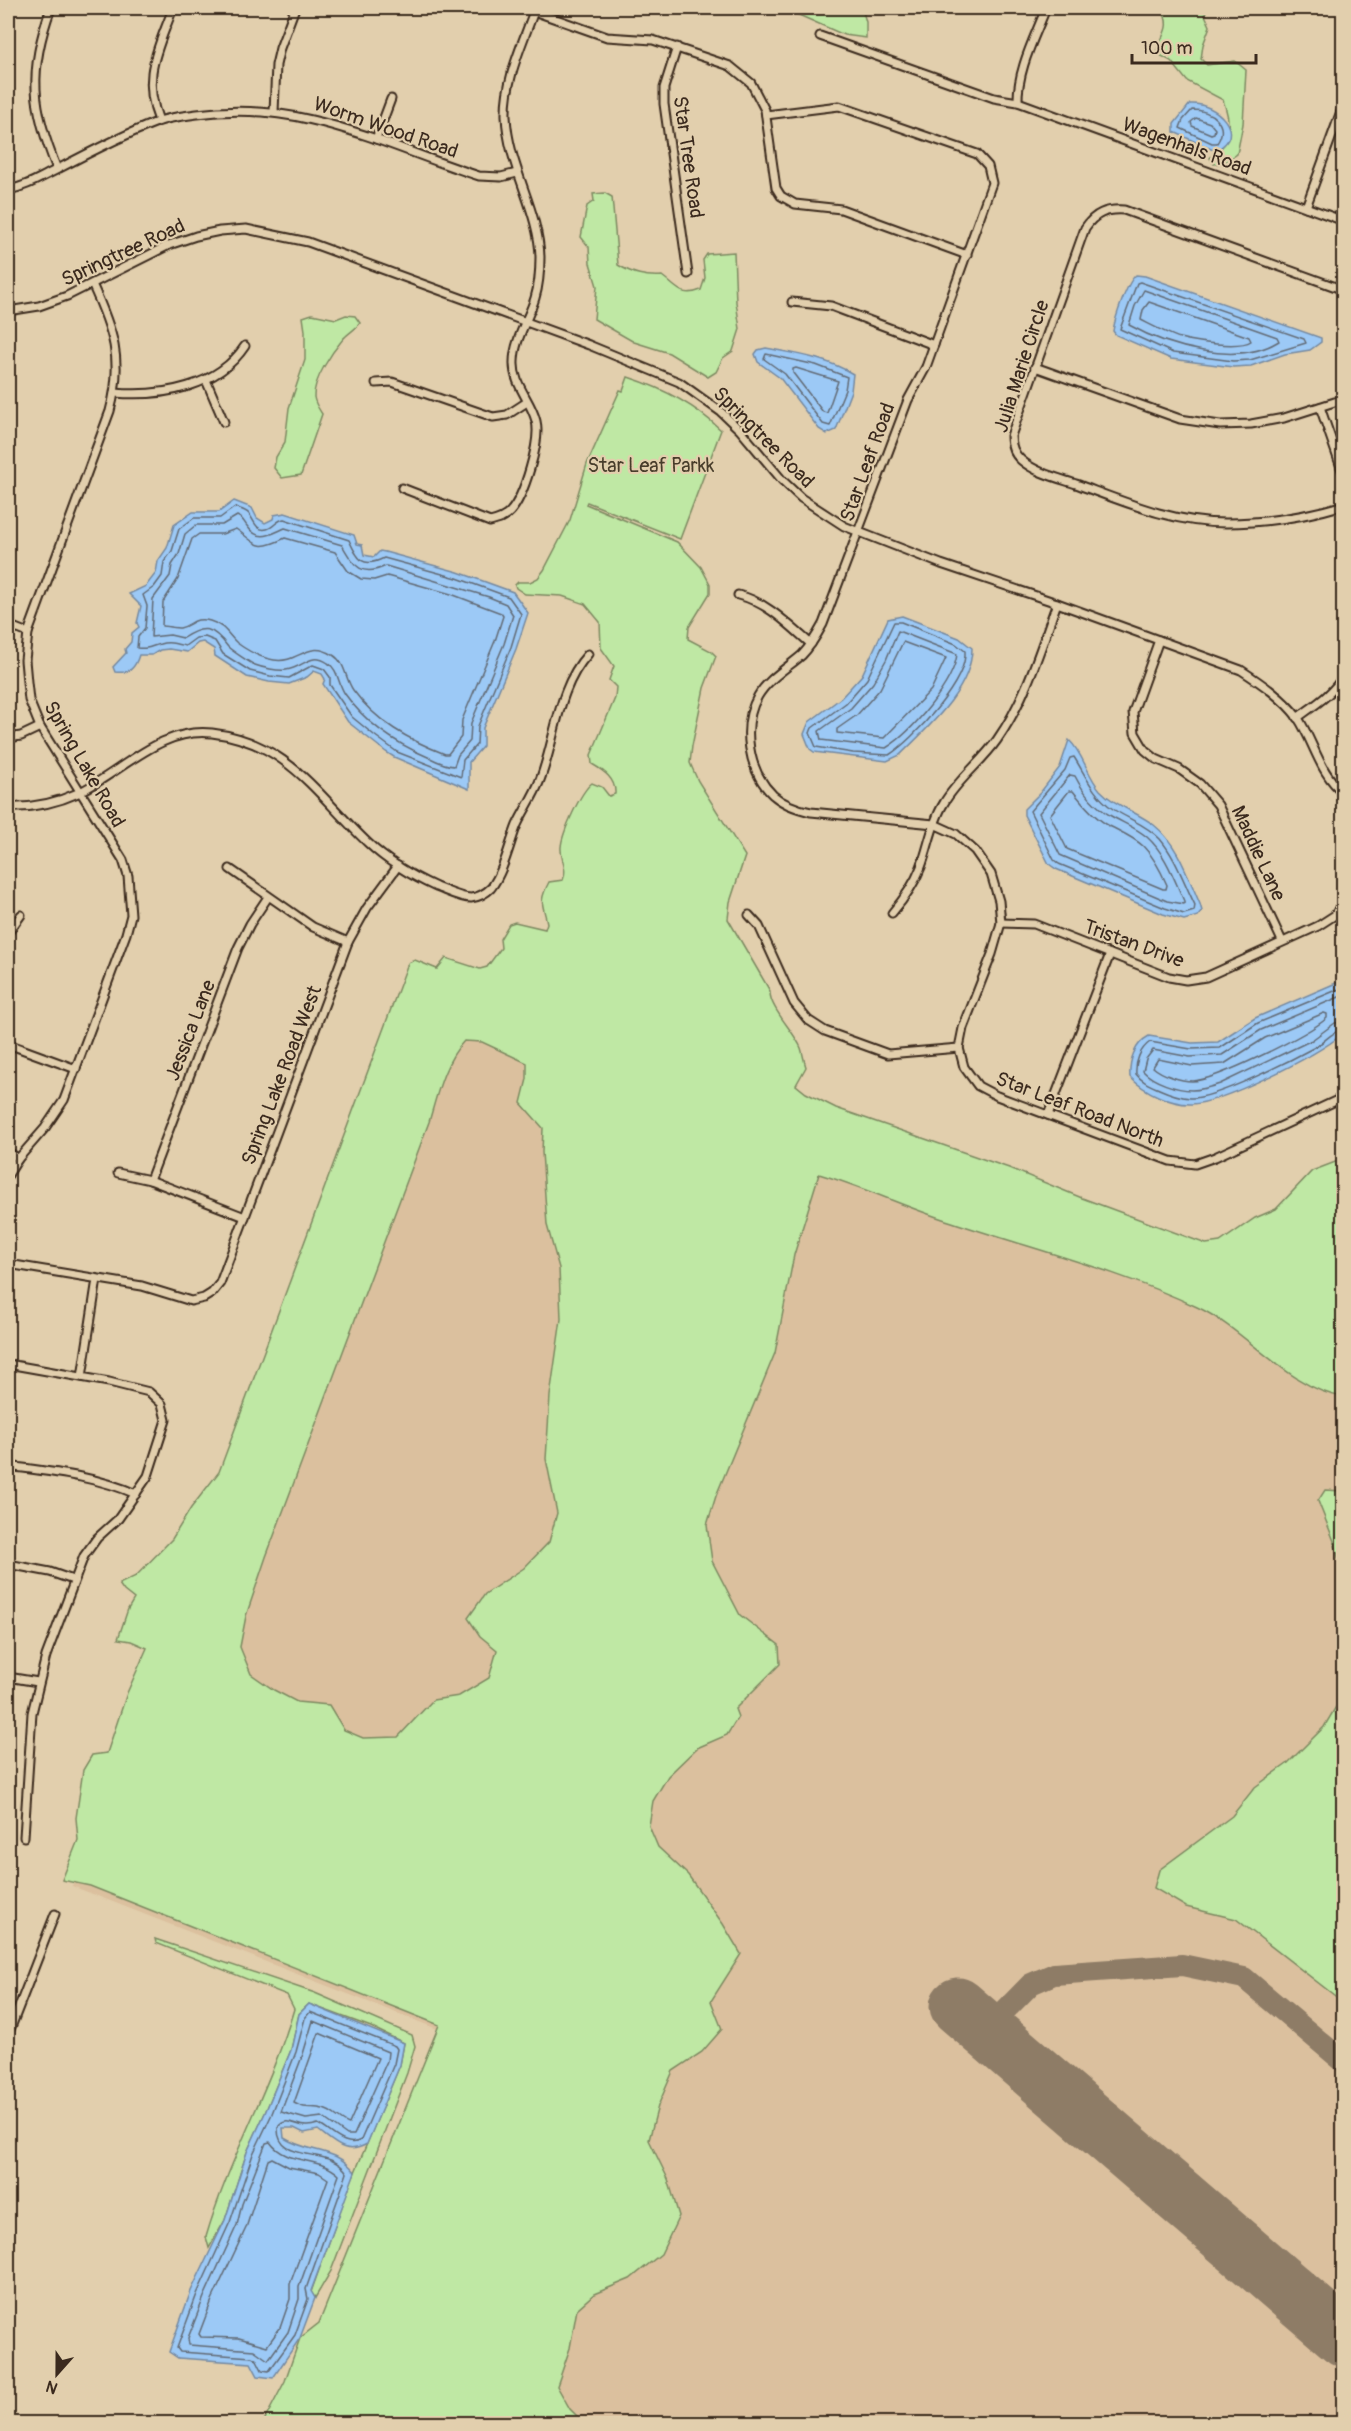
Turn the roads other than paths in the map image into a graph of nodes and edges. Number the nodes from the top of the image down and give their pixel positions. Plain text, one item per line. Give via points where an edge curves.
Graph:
1 (51, 8) edge
2 (173, 8) edge
3 (295, 8) edge
4 (525, 8) edge
5 (1046, 8) edge
6 (534, 11) junction
7 (820, 36) dead end
8 (677, 47) junction
9 (392, 99) dead end
10 (1018, 102) junction
11 (1344, 103) edge
12 (274, 112) junction
13 (766, 115) junction
14 (159, 121) junction
15 (376, 140) junction
16 (57, 169) junction
17 (517, 173) junction
18 (8, 190) edge
19 (1306, 207) junction
20 (1344, 221) edge
21 (967, 255) junction
22 (688, 274) dead end
23 (92, 284) junction
24 (1344, 290) edge
25 (792, 302) dead end
26 (8, 311) edge
27 (526, 321) junction
28 (934, 345) junction
29 (245, 346) dead end
30 (1035, 368) junction
31 (206, 380) junction
32 (376, 383) dead end
33 (115, 393) junction
34 (1344, 399) edge
35 (527, 402) junction
36 (1320, 407) junction
37 (224, 422) dead end
38 (1344, 476) edge
39 (402, 488) dead end
40 (1344, 506) edge
41 (859, 532) junction
42 (738, 595) dead end
43 (1057, 603) junction
44 (8, 625) edge
45 (28, 633) junction
46 (1159, 640) junction
47 (811, 644) junction
48 (588, 654) dead end
49 (1344, 675) edge
50 (1297, 718) junction
51 (40, 727) junction
52 (8, 738) edge
53 (81, 791) junction
54 (1344, 794) edge
55 (8, 807) edge
56 (934, 824) junction
57 (398, 866) junction
58 (230, 869) dead end
59 (268, 897) junction
60 (1344, 900) edge
61 (892, 913) dead end
62 (21, 915) dead end
63 (749, 915) dead end
64 (1000, 922) junction
65 (8, 933) edge
66 (1282, 941) junction
67 (348, 942) junction
68 (1110, 954) junction
69 (8, 1044) edge
70 (959, 1048) junction
71 (76, 1069) junction
72 (1344, 1097) edge
73 (1048, 1115) junction
74 (8, 1151) edge
75 (18, 1159) junction
76 (118, 1173) dead end
77 (8, 1175) edge
78 (150, 1180) junction
79 (244, 1217) junction
80 (8, 1264) edge
81 (97, 1279) junction
82 (8, 1364) edge
83 (82, 1377) junction
84 (8, 1466) edge
85 (136, 1494) junction
86 (8, 1564) edge
87 (73, 1580) junction
88 (8, 1677) edge
89 (38, 1682) junction
90 (24, 1837) dead end
91 (55, 1914) dead end
92 (8, 2035) edge

1 - 16 street via 41,37 35,89 39,122
2 - 14 street via 150,74
3 - 12 street via 276,65
4 - 6 street
5 - 10 street via 1021,74
6 - 8 street via 607,37 653,40
6 - 17 street via 507,93 508,145
7 - 10 street, Wagenhals Road via 994,98
8 - 13 street via 730,66 751,83
8 - 22 street, Star Tree Road via 663,104
9 - 15 street
10 - 19 street, Wagenhals Road
11 - 19 street
12 - 14 street, Worm Wood Road via 215,111
12 - 15 street, Worm Wood Road via 328,122
13 - 21 street via 776,188 781,196 795,204 841,209
13 - 21 street, Star Leaf Road via 839,106 972,152 988,166 992,183
14 - 16 street, Worm Wood Road
15 - 17 street, Worm Wood Road via 479,176
16 - 18 street, Worm Wood Road
17 - 27 street via 540,255 536,297
19 - 20 street, Wagenhals Road
21 - 28 street, Star Leaf Road
23 - 26 street, Springtree Road via 50,303
23 - 27 street, Springtree Road via 178,242 246,229 308,242
23 - 33 street, Spring Lake Road via 116,346
24 - 30 street, Julia Marie Circle via 1124,210 1104,210 1085,228
25 - 28 street via 831,306
27 - 35 street via 513,360 518,386
27 - 41 street, Springtree Road via 663,375 701,396 740,430 801,498
28 - 41 street, Star Leaf Road via 908,400
29 - 31 street via 236,360
30 - 36 street via 1179,418 1220,425 1251,424
30 - 40 street, Julia Marie Circle via 1011,436 1015,454 1034,469 1146,510 1193,521 1276,521
31 - 33 street via 159,392
31 - 37 street
32 - 35 street via 392,382 493,417 507,415
33 - 45 street, Spring Lake Road
34 - 36 street
35 - 39 street via 535,418 537,444 518,499 504,517 490,522 478,519
36 - 38 street
41 - 43 street, Springtree Road
41 - 47 street, Star Leaf Road via 823,624
42 - 47 street via 774,613
43 - 46 street, Springtree Road
43 - 56 street via 1011,718 985,756 955,786
44 - 45 street
45 - 51 street, Spring Lake Road via 25,660 29,700
46 - 50 street, Springtree Road via 1241,670 1266,686
46 - 66 street, Maddie Lane via 1133,712 1135,733 1144,750 1200,784 1218,805
47 - 56 street, Star Leaf Road via 770,682 758,696 751,714 748,737 765,787 794,808 811,812
48 - 57 street via 577,666 556,718 539,781 490,889 480,896 460,896 420,880
49 - 50 street via 1338,686
50 - 54 street, Springtree Road via 1329,776
51 - 52 street
51 - 53 street, Spring Lake Road
53 - 55 street via 41,805
53 - 57 street via 171,737 202,732 228,736 263,747 289,763 368,844
53 - 71 street, Spring Lake Road via 123,861 130,888 130,915
56 - 61 street via 909,893
56 - 64 street via 956,834 975,851 991,874
57 - 67 street, Spring Lake Road West
58 - 59 street
59 - 67 street via 313,927
59 - 78 street, Jessica Lane via 242,938
60 - 66 street, Tristan Drive via 1335,915
62 - 65 street
63 - 70 street via 759,926 794,1003 808,1020 825,1031 888,1054
64 - 68 street, Tristan Drive via 1034,924
64 - 70 street
66 - 68 street, Tristan Drive via 1206,977 1186,980
67 - 79 street, Spring Lake Road West
68 - 73 street
69 - 71 street
70 - 73 street, Star Leaf Road North via 964,1067 978,1086
71 - 75 street, Spring Lake Road via 58,1110
72 - 73 street, Star Leaf Road North via 1196,1164 1170,1161
74 - 75 street
75 - 77 street, Spring Lake Road
76 - 78 street
78 - 79 street
79 - 81 street, Spring Lake Road West via 220,1283 204,1298 191,1301 142,1286
80 - 81 street
81 - 83 street
82 - 83 street
83 - 85 street via 149,1392 162,1404 166,1420 154,1460
84 - 85 street via 83,1476
85 - 87 street via 118,1519 97,1538
86 - 87 street
87 - 89 street
88 - 89 street
89 - 90 street via 32,1713
91 - 92 street

